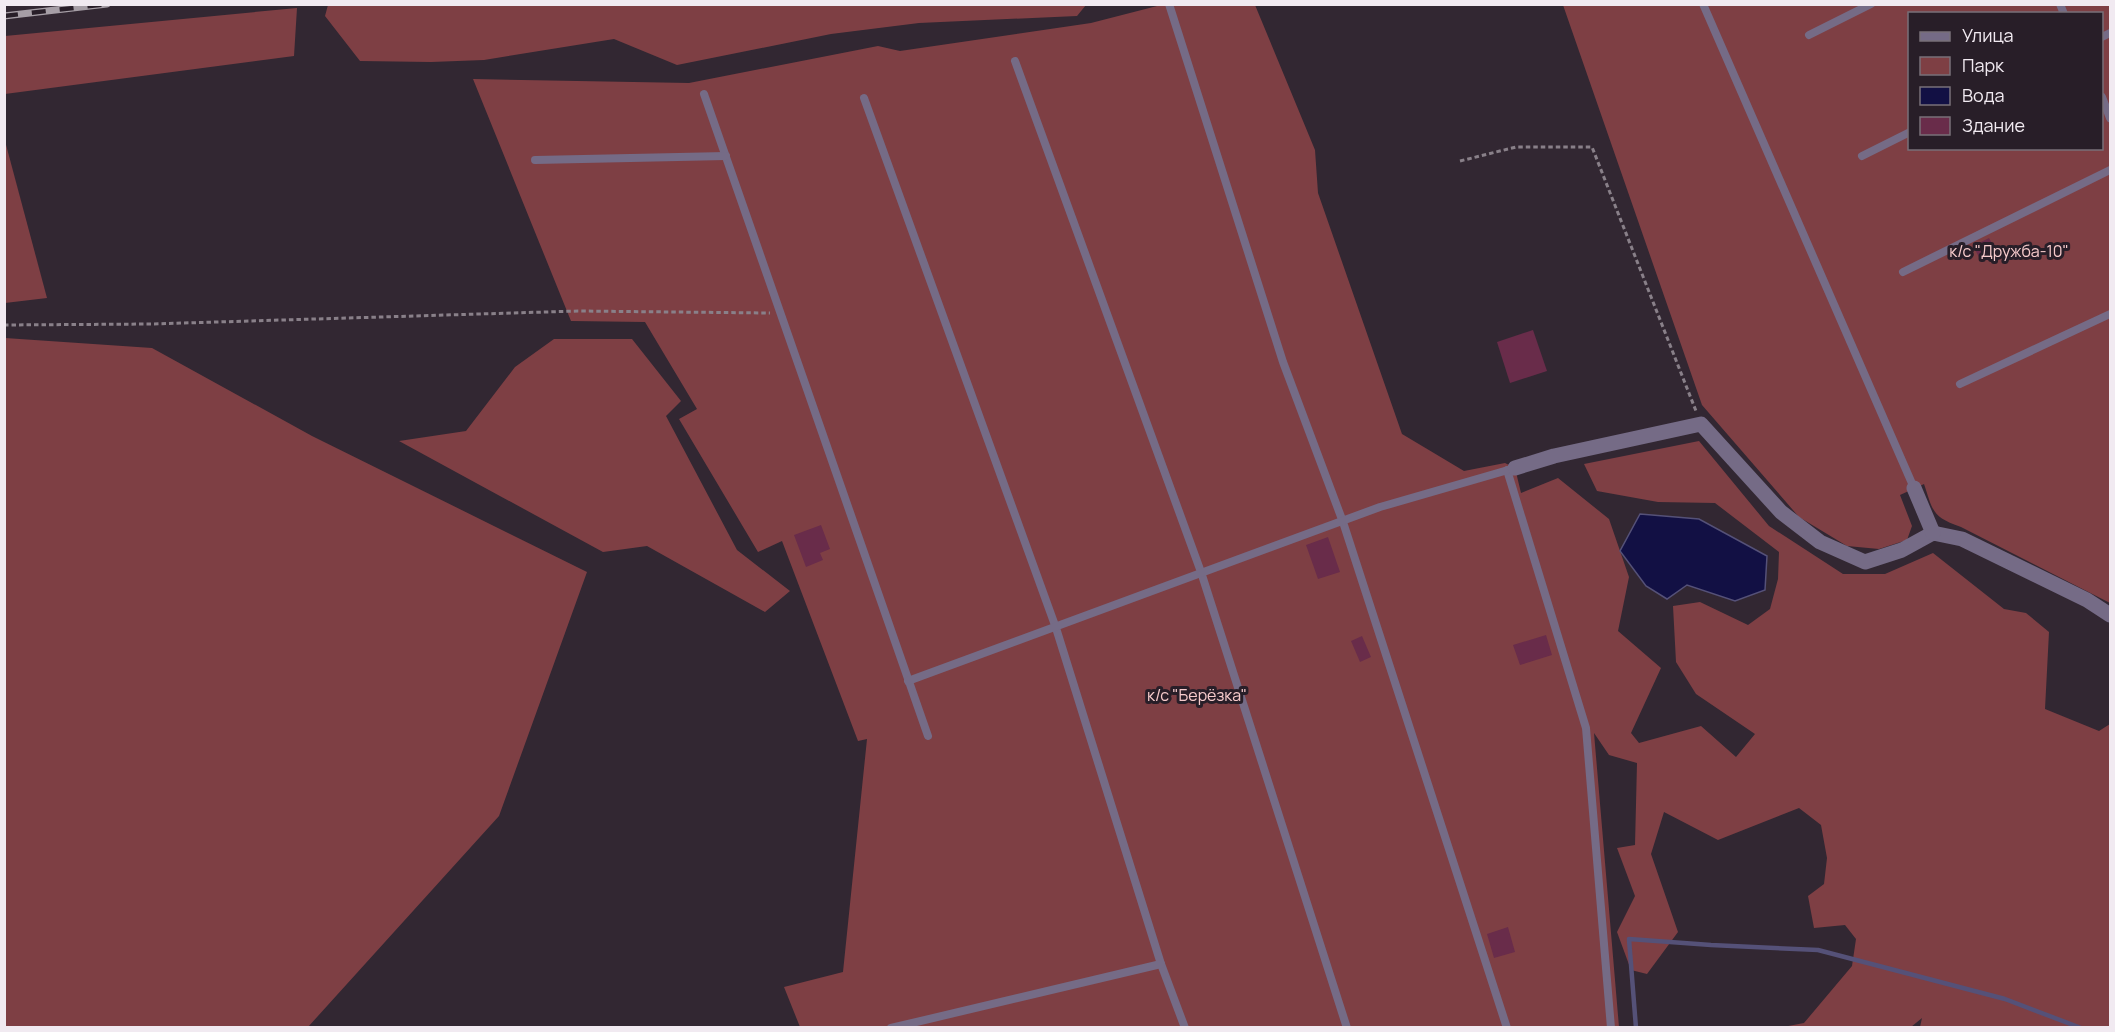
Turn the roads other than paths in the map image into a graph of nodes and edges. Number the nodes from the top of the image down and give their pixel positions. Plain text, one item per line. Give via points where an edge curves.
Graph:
1 (1169, 4) edge
2 (1703, 4) edge
3 (1872, 4) edge
4 (1809, 35) dead end
5 (1015, 61) dead end
6 (704, 94) dead end
7 (864, 98) dead end
8 (2103, 100) edge
9 (2110, 118) edge
10 (1908, 133) edge
11 (726, 156) junction
12 (1862, 156) dead end
13 (535, 160) dead end
14 (2110, 170) edge
15 (1904, 272) dead end
16 (2110, 314) edge
17 (1960, 384) dead end
18 (1511, 469) junction
19 (1914, 488) joint
20 (1343, 522) junction
21 (1933, 533) junction
22 (1202, 572) junction
23 (2110, 615) edge
24 (1056, 628) junction
25 (908, 681) junction
26 (928, 736) dead end
27 (1161, 964) junction
28 (891, 1028) edge
29 (1185, 1028) edge
30 (1347, 1028) edge
31 (1507, 1028) edge
32 (1611, 1028) edge

1 - 20 lane via 1283,362
2 - 19 lane
3 - 4 lane
5 - 22 lane
6 - 11 lane
7 - 24 lane
8 - 9 lane
10 - 12 lane
11 - 13 lane
11 - 25 lane
14 - 15 lane
16 - 17 lane
18 - 20 lane via 1380,507
18 - 21 street via 1701,424 1781,512 1820,542 1865,562 1902,550
18 - 32 lane via 1586,728
19 - 21 street
20 - 22 lane
20 - 31 lane
21 - 23 street via 1962,539
22 - 24 lane
22 - 30 lane
24 - 25 lane
24 - 27 lane
25 - 26 lane
27 - 28 lane
27 - 29 lane

